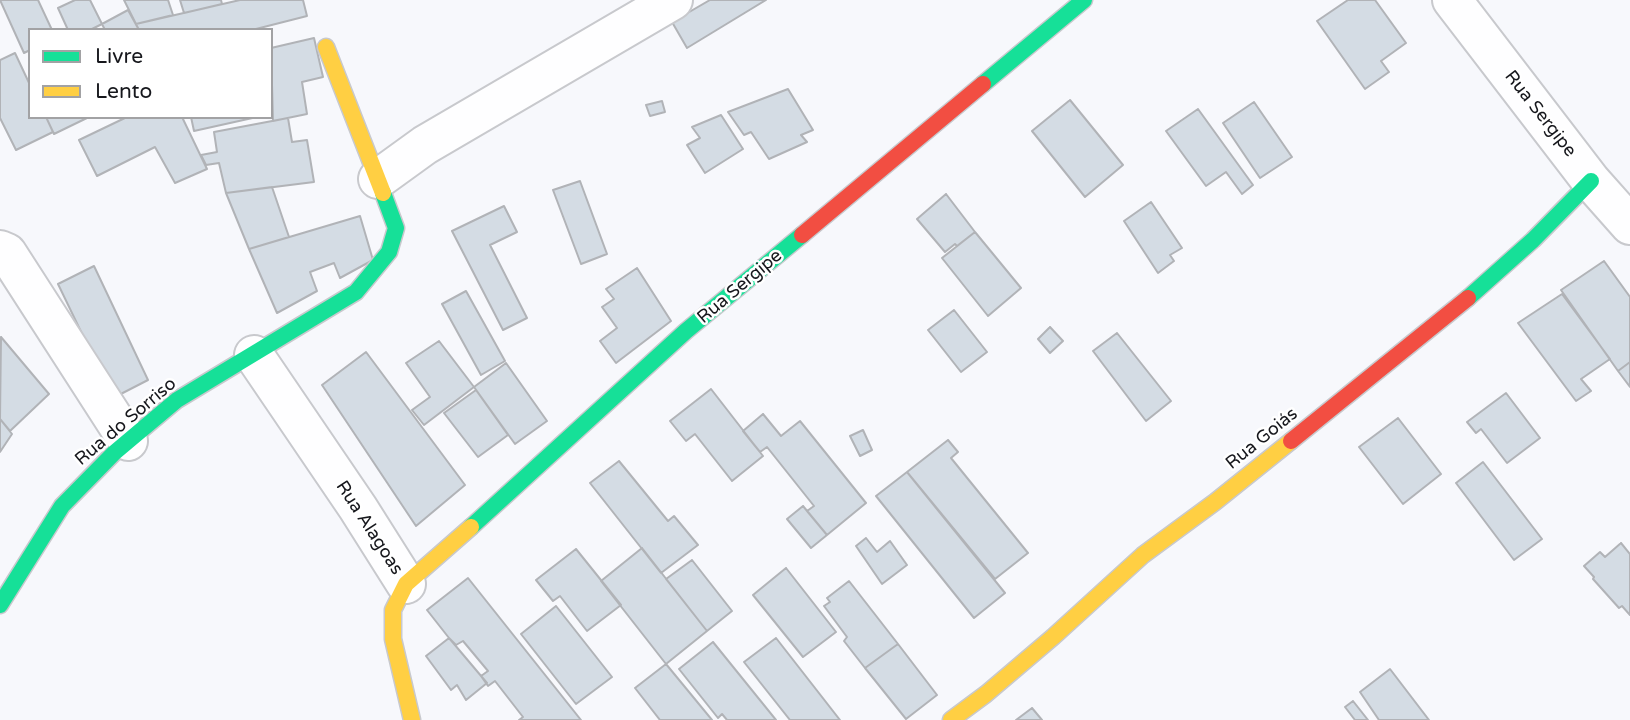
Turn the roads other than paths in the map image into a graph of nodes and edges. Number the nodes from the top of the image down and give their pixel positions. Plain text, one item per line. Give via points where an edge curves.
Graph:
1 (673, 0) edge
2 (1084, 0) edge
3 (1452, 0) edge
4 (326, 47) dead end
5 (378, 179) junction
6 (1591, 180) junction
7 (1630, 225) edge
8 (0, 250) edge
9 (254, 355) junction
10 (128, 441) junction
11 (405, 584) junction
12 (0, 605) edge
13 (412, 720) edge
14 (951, 720) edge

1 - 5 street via 425,145
2 - 11 street, Rua Sergipe via 686,331
3 - 6 street, Rua Sergipe
4 - 5 street, Rua do Sorriso
5 - 9 street, Rua do Sorriso via 396,228 389,252 356,292
6 - 7 street, Rua Sergipe
6 - 14 street, Rua Goiás via 1533,240 1453,311 1143,555 1054,637
8 - 10 street via 7,253
9 - 10 street, Rua do Sorriso via 177,400
9 - 11 street, Rua Alagoas
10 - 12 street, Rua do Sorriso via 62,506
11 - 13 street, Rua Alagoas via 393,610 393,639

